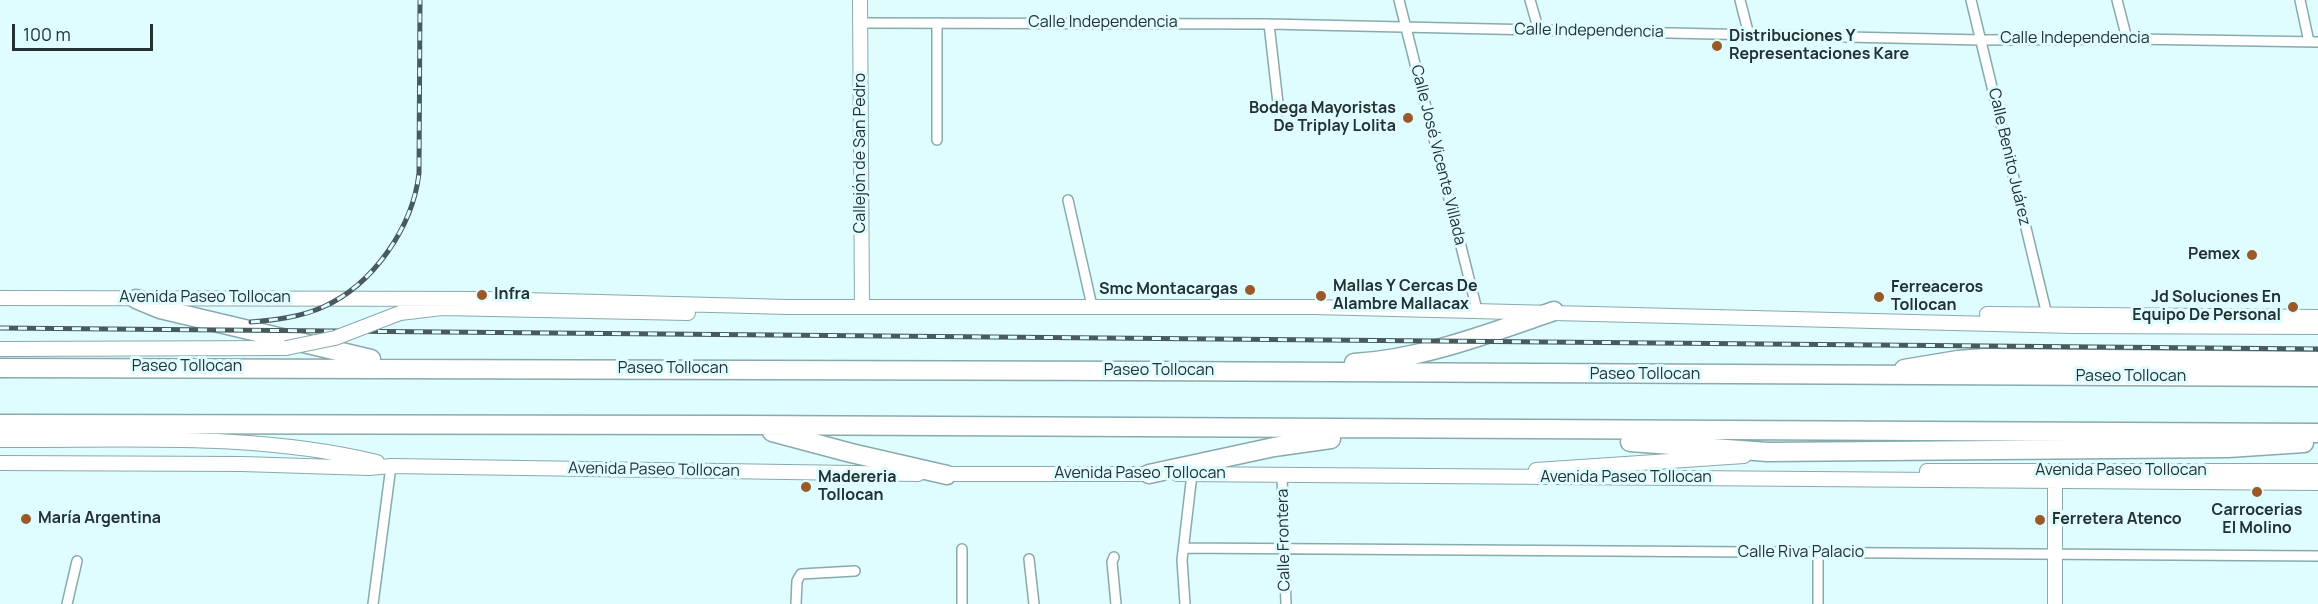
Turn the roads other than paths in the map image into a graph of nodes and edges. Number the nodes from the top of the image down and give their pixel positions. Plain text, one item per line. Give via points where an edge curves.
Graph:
1 (860, 0) edge
2 (1399, 0) edge
3 (1530, 0) edge
4 (1740, 0) edge
5 (1971, 0) edge
6 (2118, 0) edge
7 (2300, 0) edge
8 (860, 23) junction
9 (937, 23) junction
10 (1269, 24) junction
11 (1406, 27) junction
12 (1539, 30) junction
13 (1749, 35) junction
14 (2127, 39) junction
15 (1981, 40) junction
16 (2313, 42) edge
17 (1279, 112) dead end
18 (937, 140) dead end
19 (1068, 200) dead end
20 (0, 298) edge
21 (136, 299) junction
22 (842, 306) junction
23 (862, 306) junction
24 (1092, 306) junction
25 (1477, 310) junction
26 (1554, 311) junction
27 (2047, 315) junction
28 (2318, 317) edge
29 (1882, 320) junction
30 (2318, 327) edge
31 (0, 349) edge
32 (2318, 361) edge
33 (426, 366) junction
34 (0, 368) edge
35 (1194, 371) junction
36 (1868, 376) junction
37 (2318, 377) edge
38 (0, 424) edge
39 (744, 425) junction
40 (1386, 430) junction
41 (1557, 430) junction
42 (2318, 433) edge
43 (0, 440) edge
44 (2318, 440) edge
45 (1768, 452) junction
46 (0, 463) edge
47 (391, 466) junction
48 (2318, 471) edge
49 (1149, 474) junction
50 (1192, 474) junction
51 (947, 475) junction
52 (1282, 475) junction
53 (2055, 476) junction
54 (1505, 478) junction
55 (2318, 483) edge
56 (1184, 548) junction
57 (962, 549) dead end
58 (1284, 549) junction
59 (1818, 553) junction
60 (2055, 554) junction
61 (2318, 555) edge
62 (1114, 557) dead end
63 (1029, 559) dead end
64 (77, 561) dead end
65 (855, 571) dead end
66 (67, 604) edge
67 (373, 604) edge
68 (796, 604) edge
69 (962, 604) edge
70 (1034, 604) edge
71 (1116, 604) edge
72 (1185, 604) edge
73 (1286, 604) edge
74 (1818, 604) edge
75 (2055, 604) edge

1 - 8 main road, Callejón de San Pedro
2 - 11 street, Calle José Vicente Villada
3 - 12 street
4 - 13 street
5 - 15 street, Calle Benito Juárez
6 - 14 street
7 - 16 street
8 - 9 street, Calle Independencia
8 - 23 main road, Callejón de San Pedro
9 - 10 street, Calle Independencia
9 - 18 street
10 - 11 street, Calle Independencia
10 - 17 street
11 - 12 street, Calle Independencia
11 - 25 street, Calle José Vicente Villada
12 - 13 street, Calle Independencia
13 - 15 street, Calle Independencia
14 - 15 street, Calle Independencia
14 - 16 street, Calle Independencia
15 - 27 street, Calle Benito Juárez
19 - 24 street
20 - 21 main road, Avenida Paseo Tollocan
21 - 22 main road, Avenida Paseo Tollocan via 475,299
21 - 33 highway via 160,309 284,340
22 - 23 main road, Avenida Paseo Tollocan
22 - 31 main road, Avenida Paseo Tollocan, bridge via 810,312 756,314 442,308 400,313 335,338 286,348
23 - 24 main road, Avenida Paseo Tollocan
24 - 25 main road, Avenida Paseo Tollocan
25 - 26 main road, Avenida Paseo Tollocan
26 - 29 main road, Avenida Paseo Tollocan
26 - 35 highway via 1469,341 1399,357
27 - 28 main road, Avenida Paseo Tollocan
27 - 29 main road, Avenida Paseo Tollocan via 1918,312
29 - 30 main road, Avenida Paseo Tollocan
32 - 36 highway via 1958,360
33 - 34 highway, Paseo Tollocan
33 - 35 highway, Paseo Tollocan
35 - 36 highway, Paseo Tollocan
36 - 37 highway, Paseo Tollocan
38 - 39 highway
39 - 40 highway
39 - 51 highway
40 - 41 highway
40 - 49 highway via 1274,447
41 - 42 highway
41 - 45 highway via 1629,442
43 - 47 main road, Avenida Paseo Tollocan via 226,442 335,454
44 - 45 highway via 2228,448
45 - 54 main road via 1544,469
46 - 47 main road, Avenida Paseo Tollocan
47 - 51 main road, Avenida Paseo Tollocan
47 - 67 street
48 - 53 main road, Avenida Paseo Tollocan
49 - 50 main road, Avenida Paseo Tollocan
49 - 51 main road, Avenida Paseo Tollocan
50 - 52 main road, Avenida Paseo Tollocan
50 - 56 street
52 - 54 main road, Avenida Paseo Tollocan
52 - 58 street, Calle Frontera
53 - 54 main road, Avenida Paseo Tollocan via 1924,471 1890,478
53 - 55 main road, Avenida Paseo Tollocan
53 - 60 main road
56 - 58 street, Calle Riva Palacio
56 - 72 street
57 - 69 street
58 - 59 street, Calle Riva Palacio
58 - 73 street, Calle Frontera
59 - 60 street, Calle Riva Palacio
59 - 74 street
60 - 61 street, Calle Riva Palacio
60 - 75 main road
62 - 71 street
63 - 70 street
64 - 66 street
65 - 68 street via 801,574

